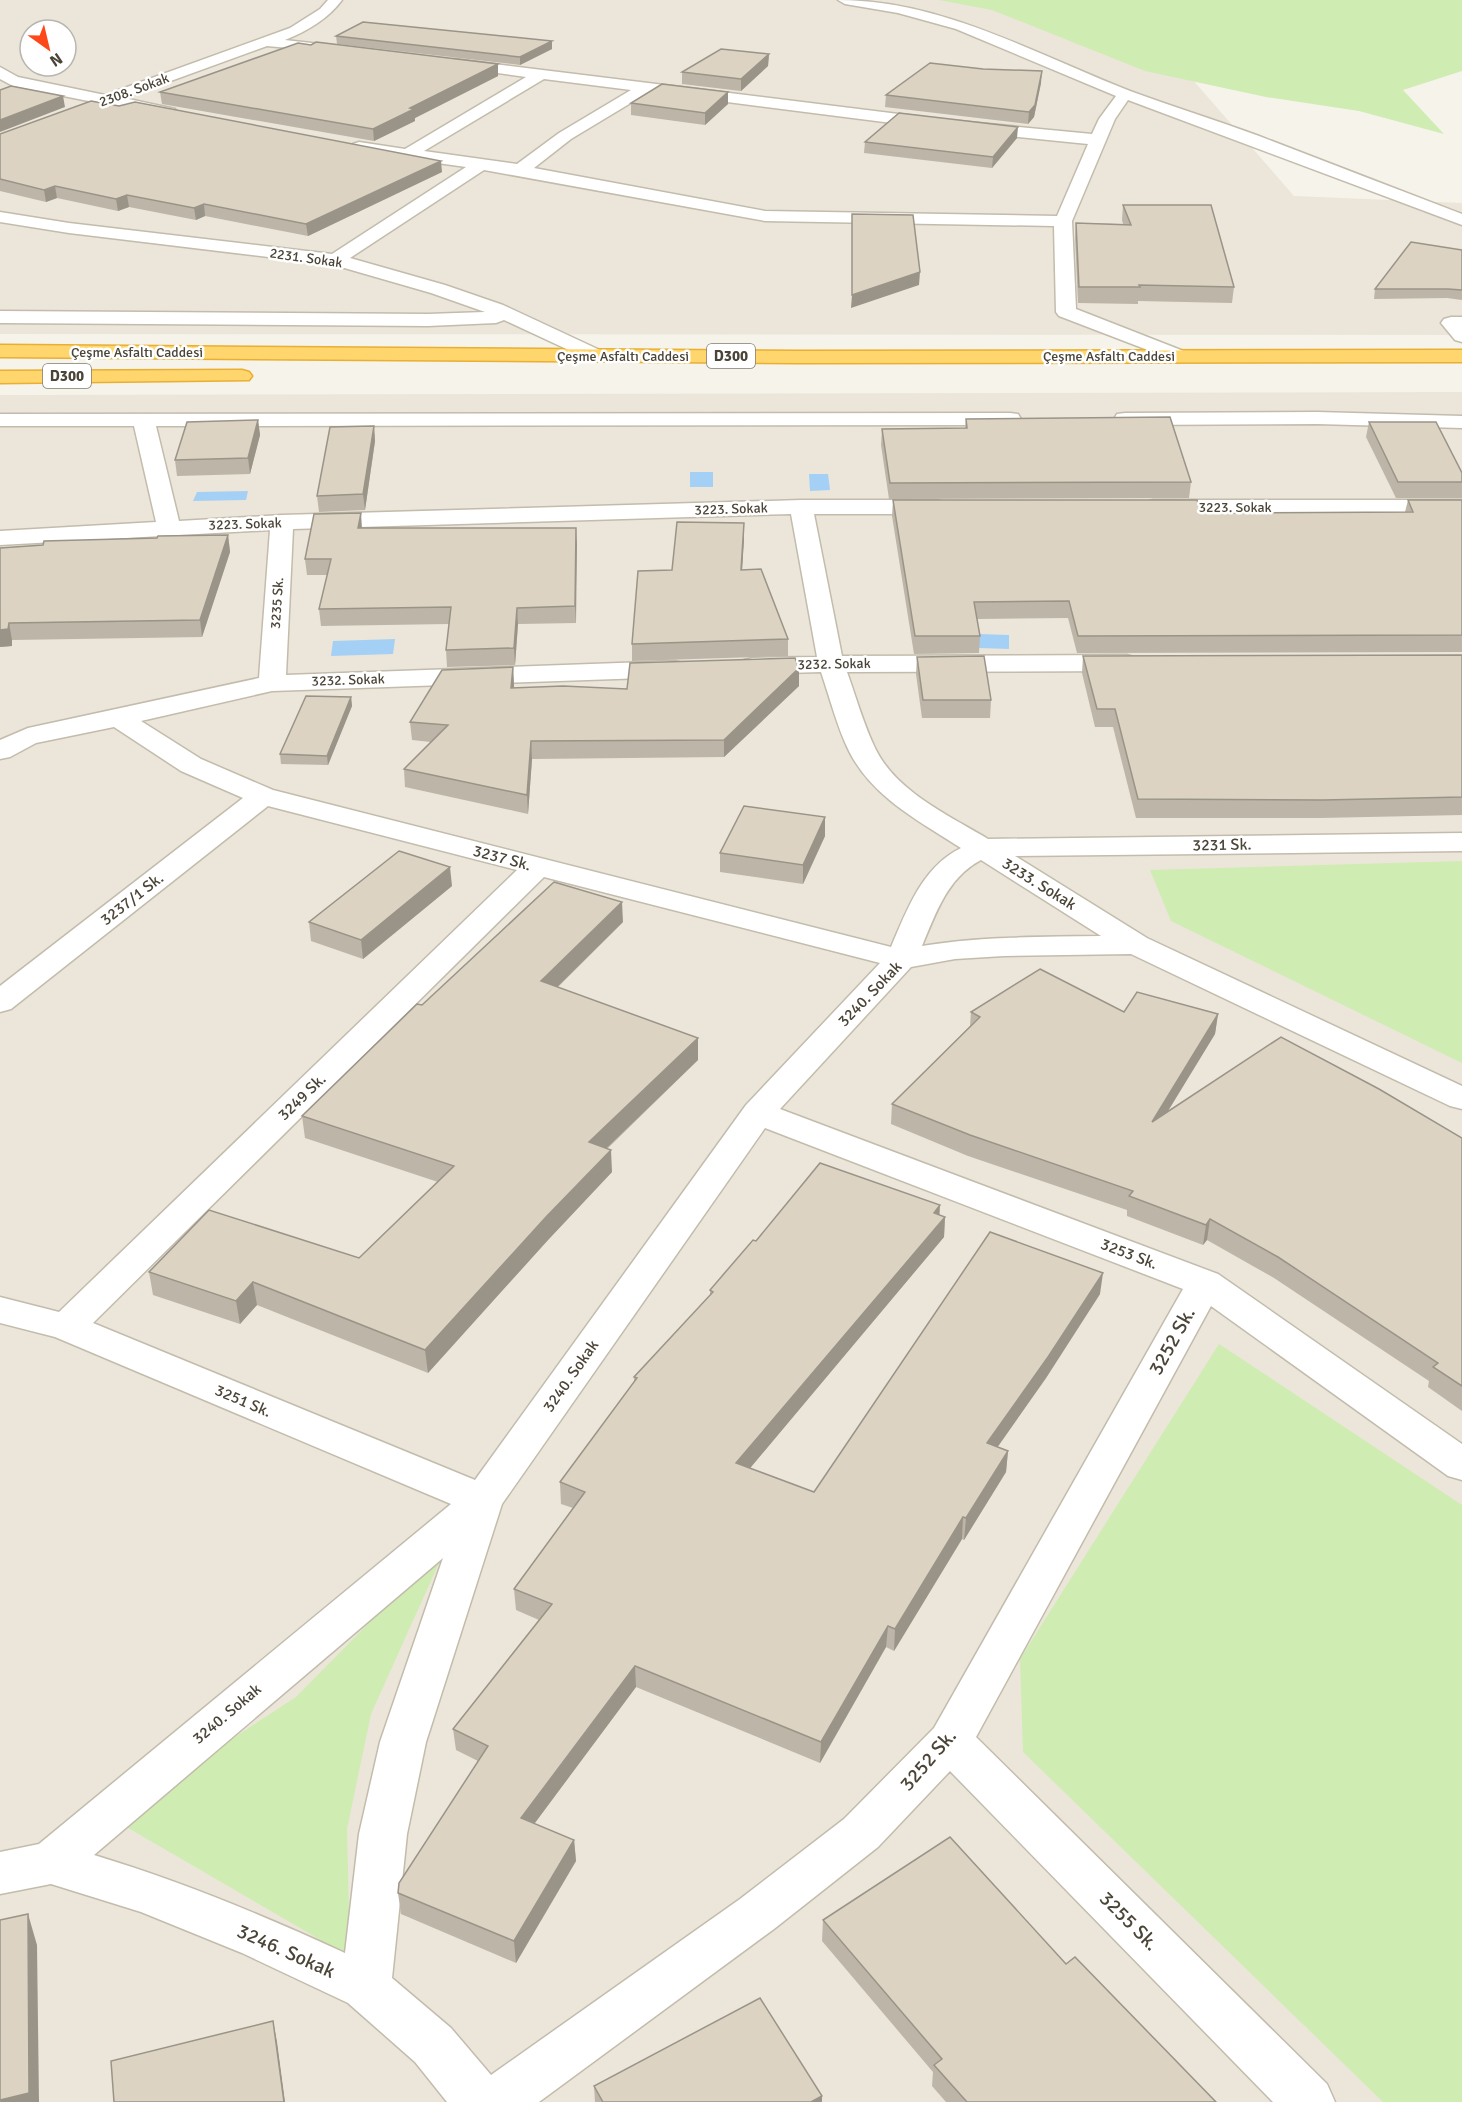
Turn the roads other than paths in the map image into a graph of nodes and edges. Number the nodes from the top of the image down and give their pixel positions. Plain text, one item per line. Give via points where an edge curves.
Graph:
1 (335, 0) edge
2 (845, 0) edge
3 (269, 42) junction
4 (353, 52) edge
5 (436, 61) edge
6 (0, 72) edge
7 (543, 74) junction
8 (648, 86) junction
9 (1125, 94) junction
10 (104, 100) junction
11 (83, 108) edge
12 (183, 115) edge
13 (1099, 140) junction
14 (341, 144) edge
15 (408, 154) junction
16 (482, 164) junction
17 (520, 170) junction
18 (0, 217) edge
19 (1462, 220) edge
20 (1063, 221) junction
21 (335, 260) junction
22 (0, 316) edge
23 (513, 316) junction
24 (1462, 323) edge
25 (1462, 336) edge
26 (0, 351) edge
27 (597, 356) junction
28 (1179, 356) junction
29 (1462, 356) edge
30 (133, 376) joint
31 (264, 376) dead end
32 (0, 378) edge
33 (1030, 419) edge
34 (1101, 419) edge
35 (0, 420) edge
36 (146, 424) junction
37 (1460, 425) edge
38 (22, 440) dead end
39 (801, 507) junction
40 (954, 507) edge
41 (1131, 507) edge
42 (1462, 507) edge
43 (282, 522) junction
44 (169, 527) junction
45 (0, 538) edge
46 (1152, 663) edge
47 (831, 664) junction
48 (272, 683) junction
49 (118, 718) junction
50 (0, 734) edge
51 (28, 736) junction
52 (0, 751) edge
53 (263, 796) junction
54 (1462, 842) edge
55 (982, 848) junction
56 (537, 867) junction
57 (1136, 945) junction
58 (901, 958) junction
59 (0, 1002) edge
60 (1462, 1100) edge
61 (758, 1113) junction
62 (1205, 1283) junction
63 (0, 1310) edge
64 (66, 1328) junction
65 (1462, 1465) edge
66 (483, 1500) junction
67 (950, 1741) junction
68 (51, 1863) junction
69 (0, 1873) edge
70 (366, 1987) junction
71 (480, 2102) edge
72 (497, 2102) edge
73 (1309, 2102) edge

1 - 3 street, 2308. Sokak via 311,22
2 - 9 street via 899,9 961,26
3 - 4 street
3 - 10 street, 2308. Sokak
5 - 7 street
6 - 10 street via 13,81
7 - 8 street
7 - 15 street
8 - 13 street
8 - 17 street via 565,136
9 - 13 street via 1107,119
9 - 19 street
10 - 11 street, 2308. Sokak
10 - 12 street
13 - 20 street
14 - 15 street
15 - 16 street
16 - 17 street
16 - 21 street
17 - 20 street via 765,216
18 - 21 street, 2231. Sokak
20 - 28 street via 1066,312
21 - 23 street, 2231. Sokak via 438,289
22 - 23 street via 428,320
23 - 27 street, 2231. Sokak
24 - 25 street via 1451,323
26 - 27 highway, Çeşme Asfaltı Caddesi / D300
27 - 28 highway, Çeşme Asfaltı Caddesi / D300
28 - 29 highway, Çeşme Asfaltı Caddesi / D300
30 - 31 highway, Çeşme Asfaltı Caddesi
30 - 32 street
33 - 36 street
34 - 37 street via 1317,418
35 - 36 street
36 - 38 street
36 - 44 street
39 - 40 street, 3223. Sokak
39 - 43 street, 3223. Sokak
39 - 47 street, 3233. Sokak
41 - 42 street, 3223. Sokak
43 - 44 street, 3223. Sokak
43 - 48 street, 3235 Sk.
44 - 45 street, 3223. Sokak
46 - 47 street, 3232. Sokak
47 - 48 street, 3232. Sokak
47 - 55 street, 3233. Sokak via 862,750 873,768 921,810
48 - 49 street, 3232. Sokak
49 - 51 street, 3232. Sokak
49 - 53 street, 3237 Sk. via 191,765
50 - 51 street
51 - 52 street, 3232. Sokak
53 - 56 street, 3237 Sk.
53 - 59 street, 3237/1 Sk.
54 - 55 street, 3231 Sk.
55 - 57 street, 3233. Sokak
55 - 58 street via 958,861 937,881
56 - 58 street, 3237 Sk.
56 - 64 street, 3249 Sk.
57 - 58 street, 3240. Sokak via 1004,946
57 - 60 street, 3233. Sokak
58 - 61 street, 3240. Sokak
61 - 62 street, 3253 Sk.
61 - 66 street, 3240. Sokak
62 - 65 street, 3253 Sk.
62 - 67 street, 3252 Sk.
63 - 64 street, 3251 Sk.
64 - 66 street, 3251 Sk.
66 - 68 street, 3240. Sokak
66 - 70 street via 403,1742 383,1834
67 - 72 street, 3252 Sk. via 861,1833 757,1914
67 - 73 street, 3255 Sk.
68 - 69 street, 3240. Sokak
68 - 70 street, 3246. Sokak via 159,1898 259,1937
70 - 71 street, 3246. Sokak via 433,2045

